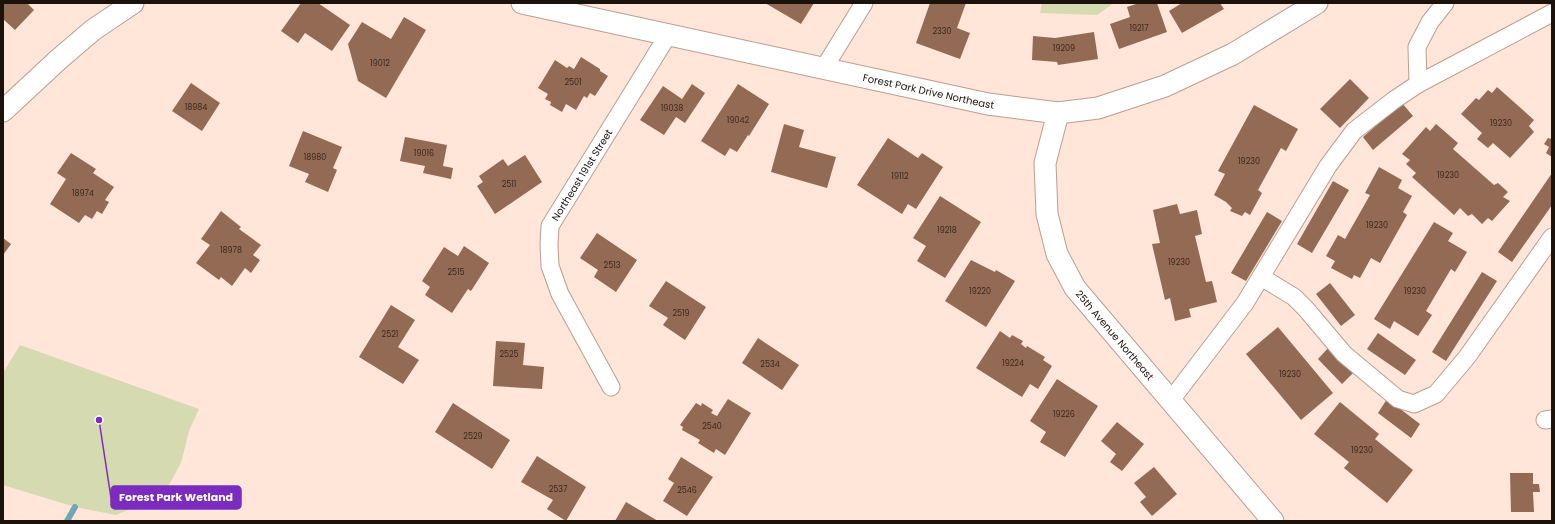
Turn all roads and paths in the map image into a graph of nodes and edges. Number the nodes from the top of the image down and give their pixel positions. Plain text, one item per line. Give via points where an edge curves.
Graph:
1 (134, 3) edge
2 (522, 3) edge
3 (864, 3) edge
4 (1317, 3) edge
5 (1445, 3) edge
6 (1552, 13) edge
7 (668, 35) junction
8 (824, 68) junction
9 (1418, 84) junction
10 (3, 111) edge
11 (1058, 113) junction
12 (1552, 237) edge
13 (1261, 277) junction
14 (611, 387) dead end
15 (1171, 400) junction
16 (1273, 521) edge

1 - 10 street via 81,40
2 - 7 street, Forest Park Drive Northeast
3 - 8 street
4 - 11 street, Forest Park Drive Northeast via 1233,54 1165,86 1098,108
5 - 9 street via 1430,22 1417,47
6 - 9 street
7 - 8 street, Forest Park Drive Northeast
7 - 14 street, Northeast 191st Street via 550,226 550,266 560,294
8 - 11 street, Forest Park Drive Northeast via 988,104
9 - 13 street via 1354,131 1328,166
11 - 15 street, 25th Avenue Northeast via 1045,163 1047,214 1057,254 1075,288
12 - 13 street via 1467,357 1436,394 1414,404 1398,399 1344,354 1294,297
13 - 15 street
15 - 16 street, 25th Avenue Northeast

